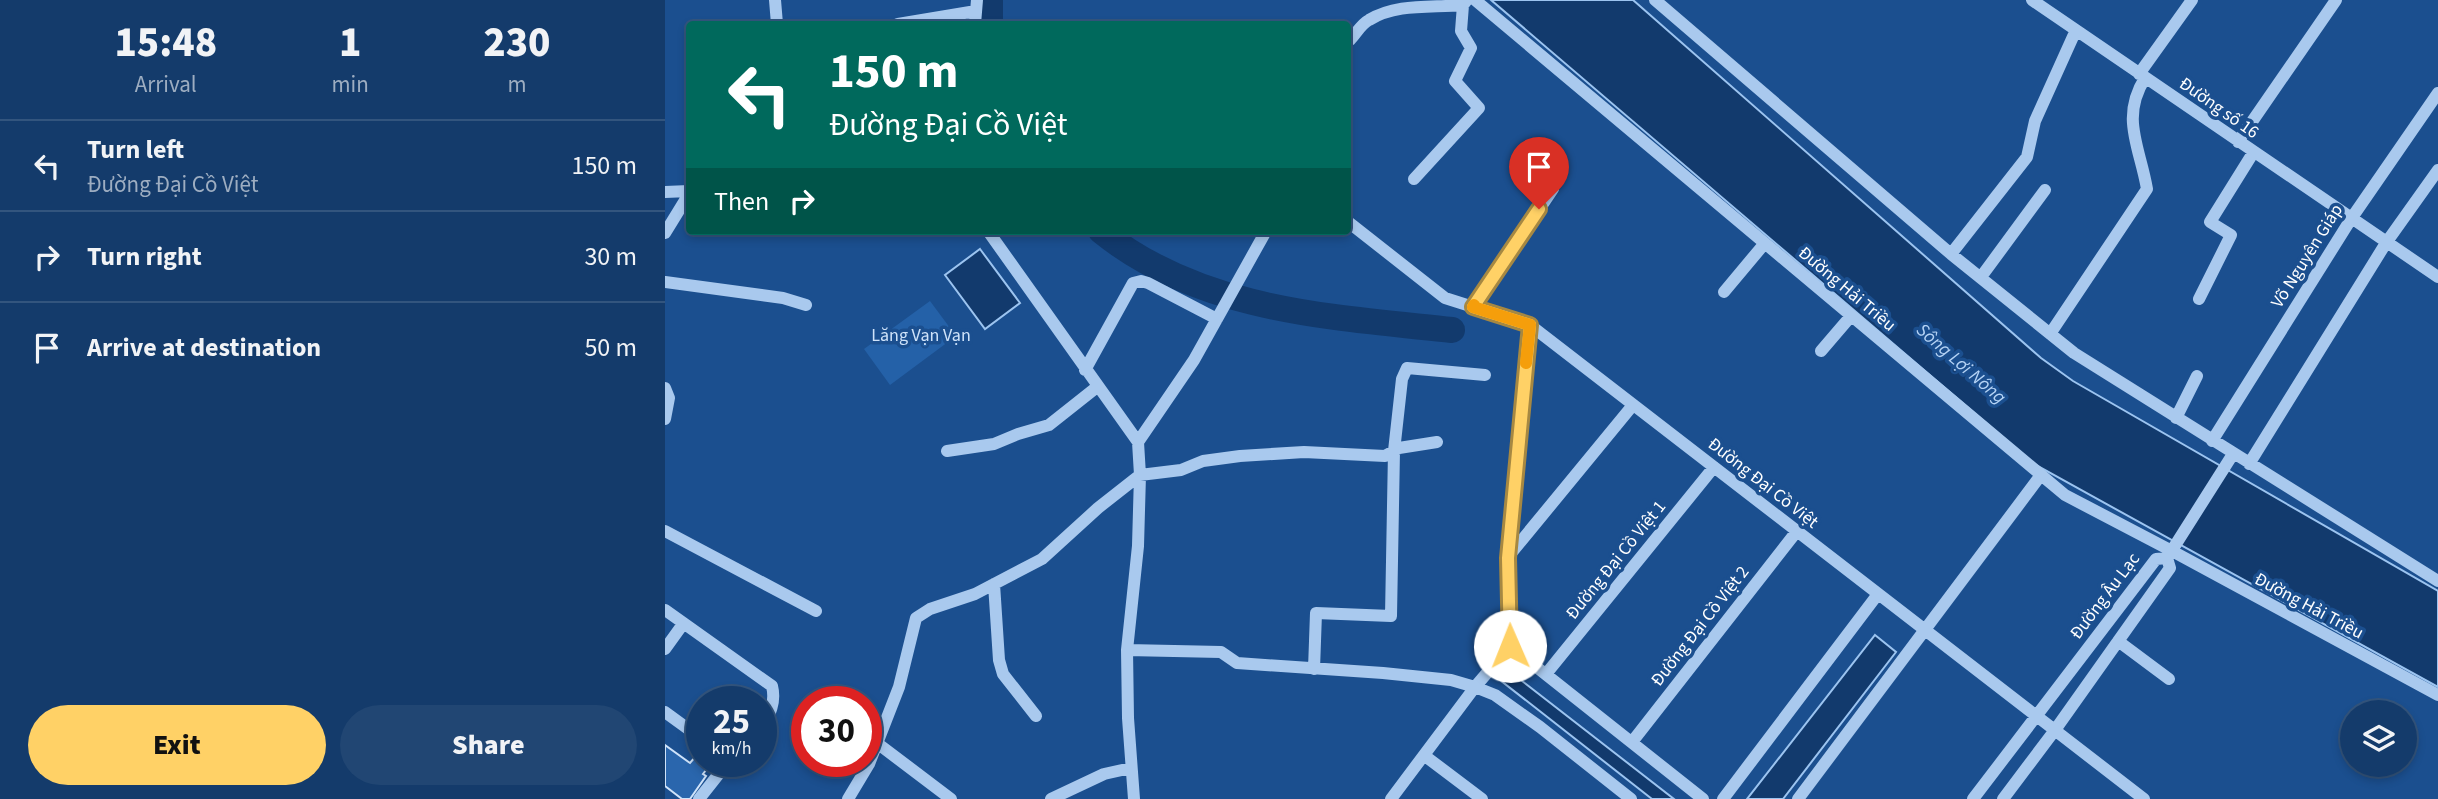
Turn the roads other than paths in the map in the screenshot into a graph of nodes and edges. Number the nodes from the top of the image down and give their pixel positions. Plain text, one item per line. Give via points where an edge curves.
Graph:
1 (775, 0) edge
2 (1655, 0) edge
3 (2032, 0) edge
4 (2192, 0) edge
5 (2336, 0) edge
6 (1469, 2) edge
7 (976, 12) edge
8 (777, 21) edge
9 (918, 21) edge
10 (2076, 30) junction
11 (1351, 39) edge
12 (2142, 76) junction
13 (2438, 93) edge
14 (2238, 142) junction
15 (2253, 153) junction
16 (2438, 170) edge
17 (1414, 179) dead end
18 (1553, 189) dead end
19 (2045, 190) dead end
20 (665, 192) edge
21 (686, 192) edge
22 (686, 197) edge
23 (2351, 219) junction
24 (1351, 224) edge
25 (665, 233) edge
26 (991, 235) edge
27 (1264, 235) edge
28 (1765, 243) junction
29 (2386, 243) junction
30 (1951, 254) junction
31 (1980, 277) junction
32 (2438, 277) edge
33 (665, 282) edge
34 (1724, 292) dead end
35 (2199, 299) dead end
36 (806, 304) dead end
37 (1473, 307) junction
38 (1220, 314) junction
39 (1851, 316) junction
40 (1530, 325) junction
41 (2050, 334) junction
42 (1821, 351) dead end
43 (1085, 370) junction
44 (1485, 375) dead end
45 (2197, 376) dead end
46 (1097, 387) junction
47 (665, 388) edge
48 (1633, 405) junction
49 (2176, 418) junction
50 (665, 419) edge
51 (2212, 441) junction
52 (1138, 442) junction
53 (1437, 442) dead end
54 (947, 451) dead end
55 (1394, 451) junction
56 (2233, 454) junction
57 (2249, 464) junction
58 (1714, 467) junction
59 (1140, 475) junction
60 (2041, 475) junction
61 (665, 531) edge
62 (1797, 531) junction
63 (2173, 550) junction
64 (1508, 558) junction
65 (2438, 581) edge
66 (994, 584) junction
67 (1878, 594) junction
68 (665, 610) edge
69 (816, 611) dead end
70 (683, 624) junction
71 (1926, 630) junction
72 (2118, 641) junction
73 (1510, 646) junction
74 (665, 649) edge
75 (1127, 650) junction
76 (1314, 669) junction
77 (1546, 674) junction
78 (2169, 680) dead end
79 (772, 686) edge
80 (1475, 687) junction
81 (2438, 695) edge
82 (665, 712) edge
83 (1036, 716) dead end
84 (2036, 716) junction
85 (686, 727) edge
86 (882, 730) edge
87 (2055, 730) junction
88 (1632, 743) junction
89 (882, 747) edge
90 (1425, 756) junction
91 (1131, 768) junction
92 (716, 777) edge
93 (862, 777) edge
94 (699, 799) edge
95 (848, 799) edge
96 (951, 799) edge
97 (1051, 799) edge
98 (1134, 799) edge
99 (1391, 799) edge
100 (1482, 799) edge
101 (1630, 799) edge
102 (1703, 799) edge
103 (1723, 799) edge
104 (1798, 799) edge
105 (1973, 799) edge
106 (2003, 799) edge
107 (2144, 799) edge

1 - 8 street
2 - 30 street
3 - 10 street, Đường số 16
4 - 12 street
5 - 14 street
6 - 11 street via 1399,8 1367,21
6 - 17 street via 1461,31 1471,48 1455,81 1479,108
6 - 28 street, Đường Hải Triều
7 - 9 street
10 - 12 street, Đường số 16
10 - 30 street via 2035,121 2027,157
12 - 14 street, Đường số 16
12 - 41 street via 2133,110 2134,135 2147,188
13 - 23 street, Võ Nguyên Giáp
14 - 15 street, Đường số 16
15 - 23 street, Đường số 16
15 - 35 street via 2210,222 2231,235
16 - 29 street
18 - 37 street
19 - 31 street
20 - 21 street
22 - 25 street
23 - 29 street, Đường số 16
23 - 51 street, Võ Nguyên Giáp
24 - 37 street, Đường Đại Cồ Việt via 1445,298
26 - 43 street
27 - 38 street
28 - 34 street
28 - 39 street, Đường Hải Triều
29 - 32 street, Đường số 16
29 - 57 street
30 - 31 street
31 - 41 street
33 - 36 street
37 - 40 street, Đường Đại Cồ Việt
38 - 43 street via 1148,283 1133,283
38 - 52 street
39 - 42 street
39 - 60 street, Đường Hải Triều
40 - 48 street, Đường Đại Cồ Việt
40 - 64 street
41 - 49 street
43 - 46 street
44 - 55 street via 1407,368
45 - 49 street
46 - 52 street
46 - 54 street via 1049,425 994,444
47 - 50 street via 669,398
48 - 58 street, Đường Đại Cồ Việt
48 - 64 street
49 - 51 street
51 - 56 street
52 - 59 street
53 - 55 street
55 - 59 street via 1385,456 1304,452 1240,456
55 - 76 street via 1391,617 1316,612
56 - 57 street
56 - 63 street
57 - 65 street
58 - 62 street, Đường Đại Cồ Việt
58 - 77 street, Đường Đại Cồ Việt 1
59 - 66 street via 1042,559
59 - 75 street
60 - 63 street, Đường Hải Triều via 2065,495
60 - 71 street
61 - 69 street
62 - 67 street, Đường Đại Cồ Việt
62 - 88 street, Đường Đại Cồ Việt 2
63 - 72 street, Đường Âu Lạc via 2170,568
63 - 81 street, Đường Hải Triều
63 - 84 street, Đường Âu Lạc via 2156,559
64 - 73 street
66 - 83 street via 1003,674
66 - 86 street via 916,618
67 - 71 street, Đường Đại Cồ Việt
67 - 103 street
68 - 70 street
70 - 74 street
70 - 79 street
71 - 84 street, Đường Đại Cồ Việt
71 - 104 street
72 - 78 street
72 - 87 street, Đường Âu Lạc
73 - 77 street
73 - 80 street
75 - 76 street via 1221,653 1237,663
75 - 91 street
76 - 80 street via 1451,680
77 - 88 street
80 - 90 street
80 - 101 street via 1495,695 1540,727
82 - 85 street
84 - 87 street, Đường Đại Cồ Việt
84 - 105 street, Đường Âu Lạc
87 - 106 street, Đường Âu Lạc
87 - 107 street, Đường Đại Cồ Việt
88 - 102 street
89 - 96 street
90 - 99 street
90 - 100 street
91 - 97 street via 1104,774
91 - 98 street
92 - 94 street
93 - 95 street

